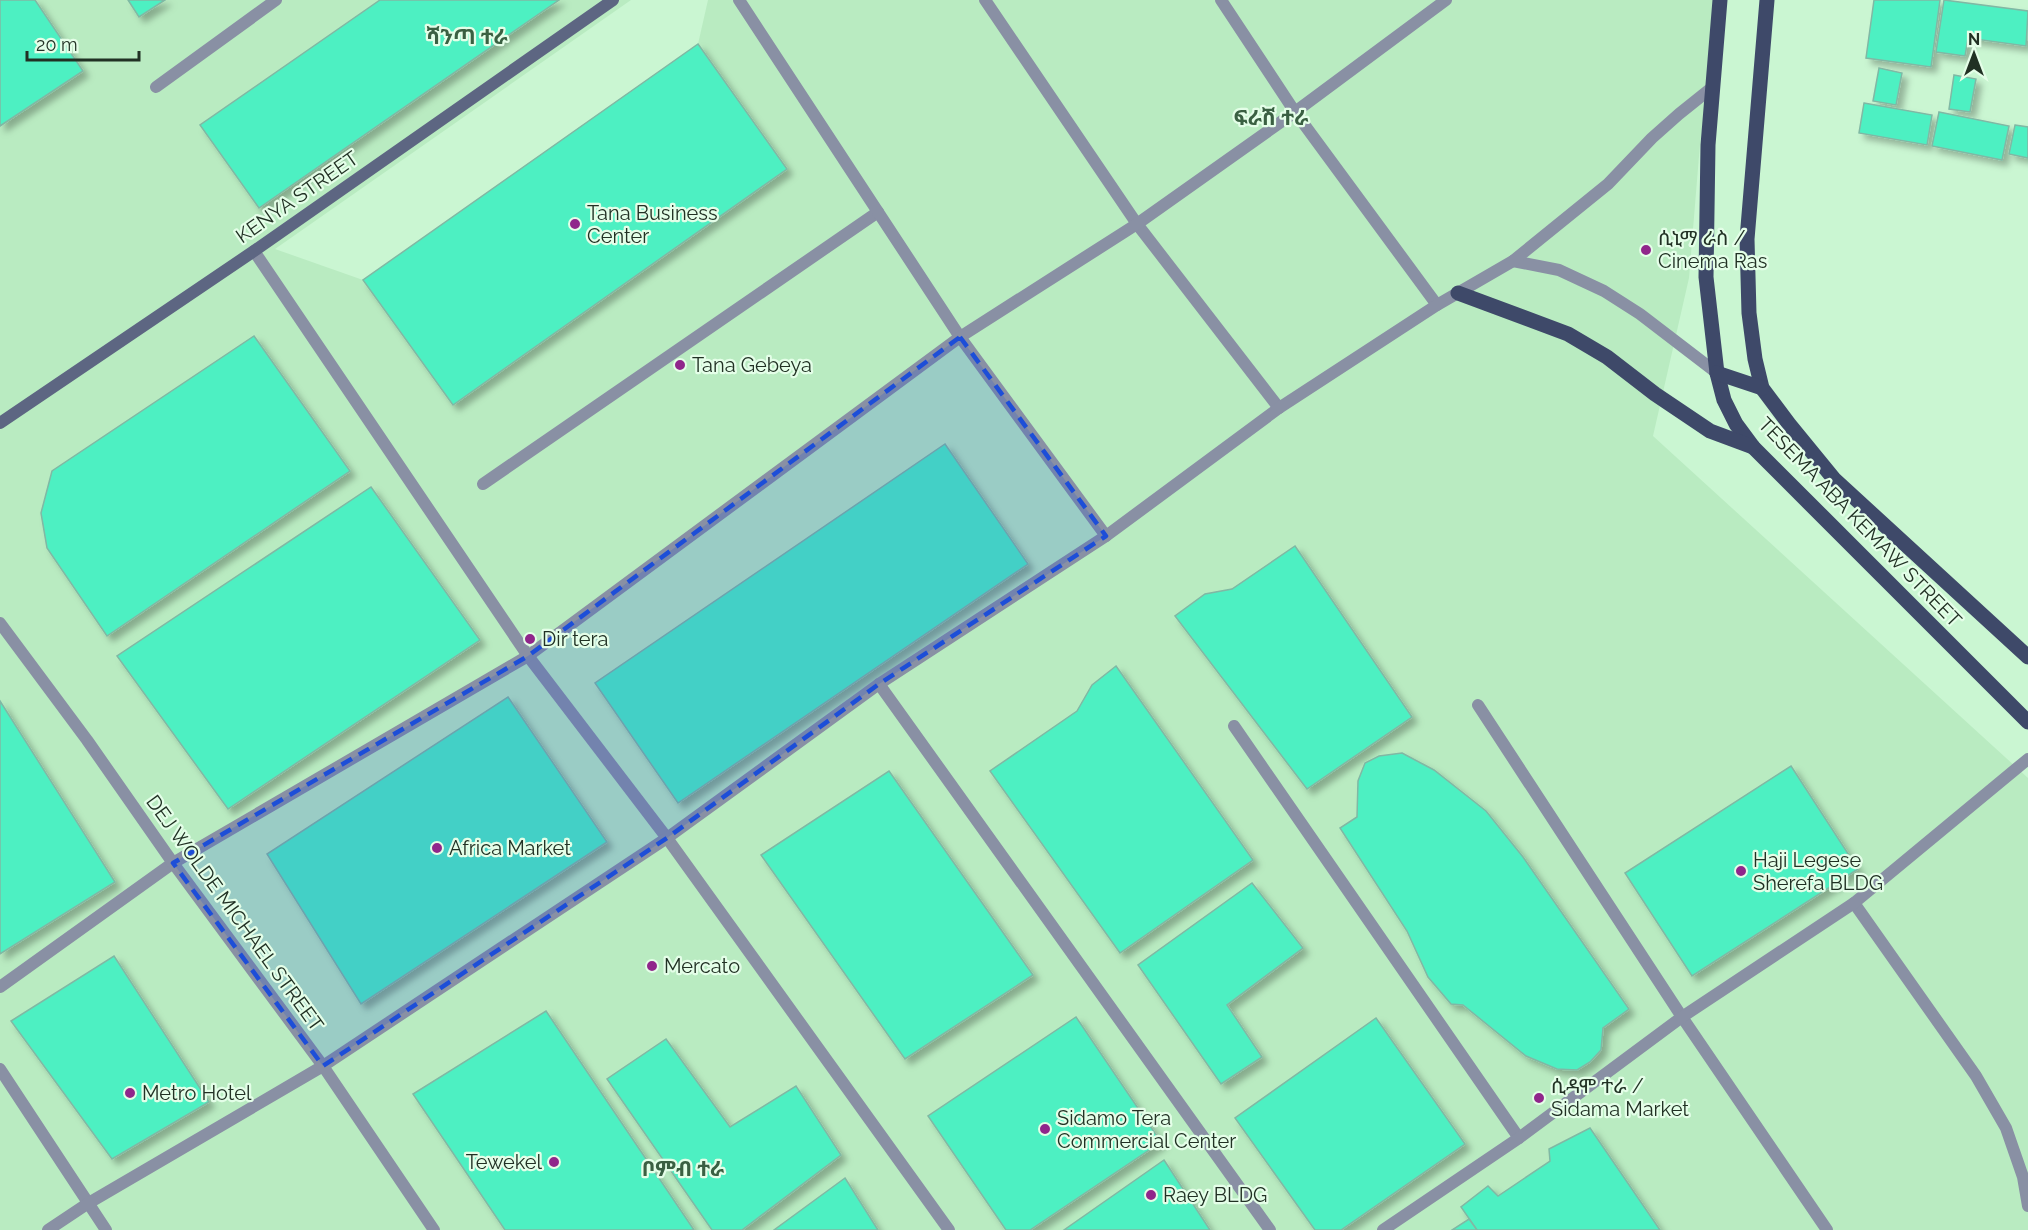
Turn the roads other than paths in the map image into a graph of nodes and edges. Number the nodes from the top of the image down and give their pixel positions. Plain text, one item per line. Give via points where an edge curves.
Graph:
1 (276, 0) edge
2 (613, 0) edge
3 (739, 0) edge
4 (985, 0) edge
5 (1221, 0) edge
6 (1446, 0) edge
7 (1720, 0) edge
8 (1767, 0) edge
9 (1714, 86) junction
10 (156, 87) dead end
11 (1295, 112) junction
12 (878, 212) junction
13 (1137, 224) junction
14 (254, 251) junction
15 (1513, 261) junction
16 (1458, 293) junction
17 (1437, 305) junction
18 (960, 337) junction
19 (1717, 373) junction
20 (1762, 388) junction
21 (1279, 408) junction
22 (0, 423) edge
23 (1753, 447) junction
24 (483, 484) dead end
25 (1106, 536) junction
26 (0, 623) edge
27 (528, 656) junction
28 (2028, 657) edge
29 (879, 684) junction
30 (1478, 705) dead end
31 (2028, 722) edge
32 (1234, 726) dead end
33 (2028, 759) edge
34 (667, 838) junction
35 (173, 863) junction
36 (1854, 903) junction
37 (0, 987) edge
38 (1682, 1017) junction
39 (323, 1066) junction
40 (0, 1069) edge
41 (1519, 1138) junction
42 (87, 1204) junction
43 (2028, 1206) edge
44 (48, 1230) edge
45 (106, 1230) edge
46 (434, 1230) edge
47 (949, 1230) edge
48 (1270, 1230) edge
49 (1383, 1230) edge
50 (1827, 1230) edge

1 - 10 street
2 - 14 main road, KENYA STREET
3 - 12 street
4 - 13 street
5 - 11 street
6 - 11 street
7 - 9 main road, TESEMA ABA KEMAW STREET
8 - 20 main road, TESEMA ABA KEMAW STREET via 1747,238 1749,313
9 - 15 street via 1659,132 1608,184
9 - 19 main road, TESEMA ABA KEMAW STREET via 1708,145 1707,277
11 - 13 street
11 - 17 street
12 - 18 street
12 - 24 street
13 - 18 street
13 - 21 street
14 - 22 main road, KENYA STREET
14 - 27 street
15 - 16 street
15 - 19 street via 1559,270 1605,291
16 - 17 street
16 - 23 main road via 1568,334 1607,357 1710,431
17 - 21 street
18 - 25 street
18 - 27 street
19 - 20 main road
19 - 23 main road, TESEMA ABA KEMAW STREET via 1724,400
20 - 28 main road, TESEMA ABA KEMAW STREET via 1834,479
21 - 25 street
23 - 31 main road, TESEMA ABA KEMAW STREET
25 - 29 street
26 - 35 street, DEJ WOLDE MICHAEL STREET
27 - 34 street
27 - 35 street
29 - 34 street
29 - 48 street
30 - 38 street
32 - 41 street
33 - 36 street
34 - 39 street
34 - 47 street
35 - 37 street
35 - 39 street, DEJ WOLDE MICHAEL STREET
36 - 38 street
36 - 43 street via 1976,1076 2006,1128
38 - 41 street
38 - 50 street
39 - 42 street
39 - 46 street, DEJ WOLDE MICHAEL STREET
40 - 42 street
41 - 49 street
42 - 44 street
42 - 45 street

